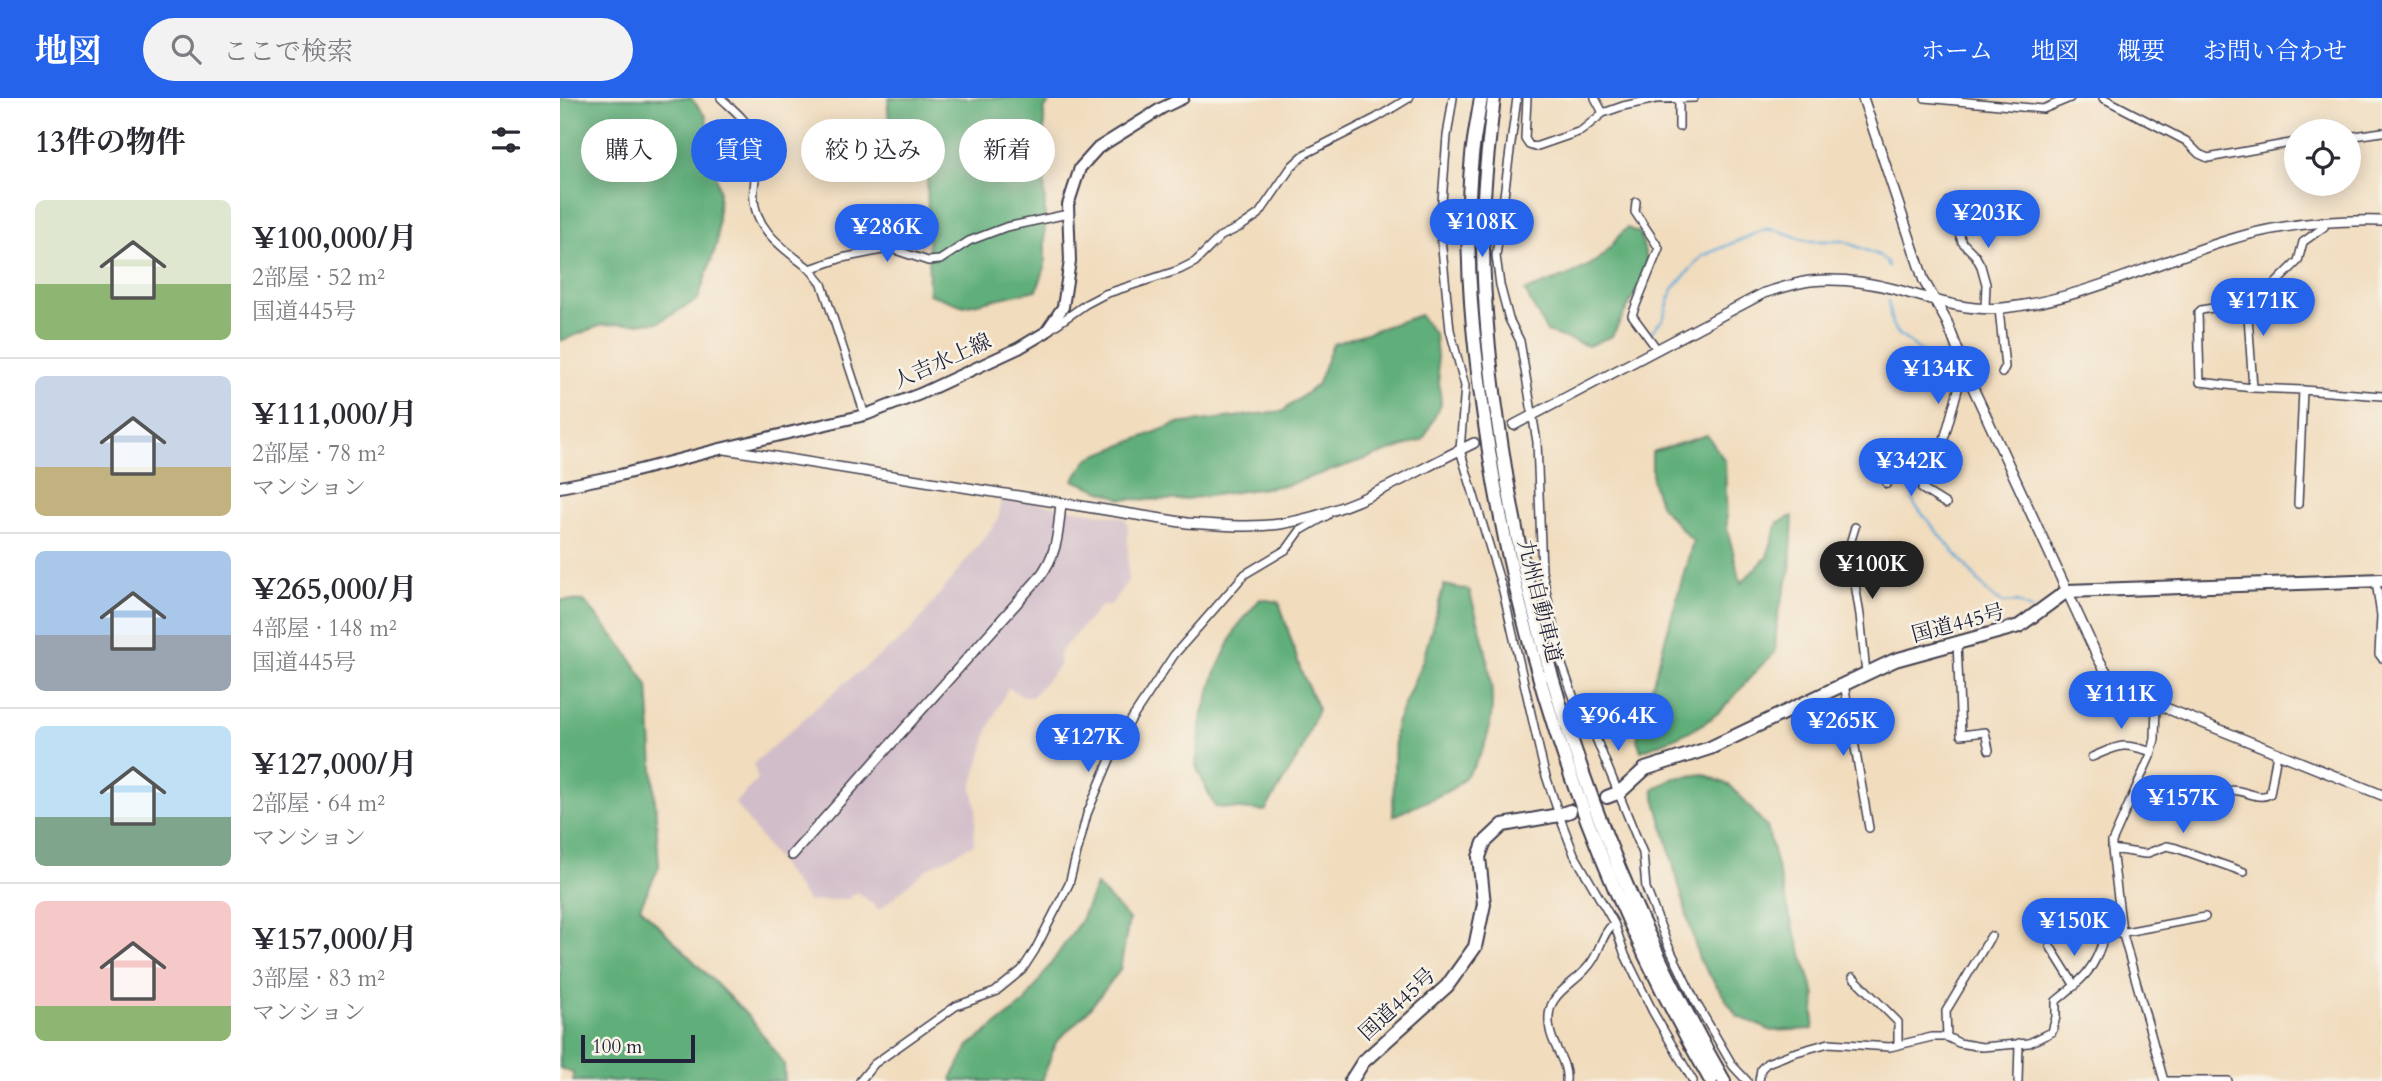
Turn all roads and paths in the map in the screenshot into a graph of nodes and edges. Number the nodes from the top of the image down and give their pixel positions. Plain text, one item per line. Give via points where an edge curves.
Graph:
1 (721, 98) edge
2 (1183, 98) edge
3 (1409, 98) edge
4 (1453, 98) edge
5 (1480, 98) edge
6 (1494, 98) edge
7 (1517, 98) edge
8 (1527, 98) edge
9 (1595, 98) edge
10 (1694, 98) edge
11 (1863, 98) edge
12 (1925, 98) edge
13 (2070, 98) edge
14 (2103, 98) edge
15 (1679, 99) edge
16 (1603, 113) junction
17 (1679, 127) dead end
18 (2382, 132) edge
19 (2361, 135) edge
20 (2284, 144) edge
21 (1949, 201) dead end
22 (1636, 202) dead end
23 (1068, 214) junction
24 (2322, 221) junction
25 (2382, 221) edge
26 (810, 269) junction
27 (1936, 300) junction
28 (2247, 302) junction
29 (1985, 308) junction
30 (1999, 309) junction
31 (1046, 332) junction
32 (1657, 349) junction
33 (2002, 373) dead end
34 (1970, 381) junction
35 (2253, 388) junction
36 (2303, 390) junction
37 (2382, 396) edge
38 (865, 415) junction
39 (1532, 416) junction
40 (1514, 425) tunnel mouth
41 (1475, 443) tunnel mouth
42 (720, 449) junction
43 (1460, 450) junction
44 (1929, 460) junction
45 (1886, 484) dead end
46 (560, 487) edge
47 (1061, 503) junction
48 (1946, 503) dead end
49 (2298, 504) dead end
50 (1338, 509) junction
51 (1855, 527) dead end
52 (2379, 580) edge
53 (2067, 591) junction
54 (1957, 642) junction
55 (2382, 658) edge
56 (1866, 673) junction
57 (1844, 684) junction
58 (2156, 704) junction
59 (1989, 750) dead end
60 (2152, 752) junction
61 (2277, 753) junction
62 (2092, 757) dead end
63 (1620, 792) junction
64 (2382, 795) edge
65 (2219, 796) dead end
66 (1607, 797) dead end
67 (1564, 813) junction
68 (1869, 828) dead end
69 (2112, 849) junction
70 (792, 855) dead end
71 (2244, 872) dead end
72 (2205, 918) dead end
73 (1614, 923) junction
74 (2122, 931) junction
75 (1992, 936) dead end
76 (2050, 946) dead end
77 (1853, 977) dead end
78 (2075, 986) junction
79 (1947, 1037) junction
80 (2020, 1043) junction
81 (1898, 1045) junction
82 (860, 1081) edge
83 (1351, 1081) edge
84 (1566, 1081) edge
85 (1693, 1081) edge
86 (1711, 1081) edge
87 (1724, 1081) edge
88 (1747, 1081) edge
89 (1759, 1081) edge
90 (2018, 1081) edge
91 (2166, 1081) edge
92 (2228, 1081) edge

1 - 26 street via 750,127 758,216 769,237
2 - 23 main road, 人吉水上線 via 1098,148 1080,168
3 - 31 street via 1305,154 1259,214 1221,236 1195,261 1105,294
4 - 43 street via 1440,228 1450,330 1465,386
5 - 86 highway, 九州自動車道 via 1469,219 1473,330 1493,477 1526,630 1559,744 1611,881 1645,958
6 - 87 highway, 九州自動車道 via 1483,219 1486,331 1520,554 1567,724 1605,833 1649,937
7 - 39 street via 1496,256 1509,319 1520,341
8 - 16 street via 1525,139 1535,147 1581,131
9 - 16 street
10 - 15 street
11 - 27 street via 1924,281
12 - 13 street via 2043,109
14 - 20 street via 2186,141 2208,158
15 - 16 street
15 - 17 street
18 - 19 street
21 - 29 street via 1962,242 1981,266
22 - 32 street via 1635,212 1660,248 1632,315
23 - 26 street via 1006,227 969,241 940,260 882,250
23 - 31 main road, 人吉水上線 via 1070,261 1063,307
24 - 25 street
24 - 28 street via 2324,227 2303,242 2298,261 2266,294
24 - 30 street via 2243,236 2078,293
26 - 38 street via 822,285
27 - 29 street
27 - 32 street via 1854,281 1809,281 1764,293
27 - 34 street
28 - 35 street
28 - 35 street via 2198,313 2200,382
29 - 30 street
30 - 33 street
31 - 38 main road, 人吉水上線 via 920,394
32 - 39 street
34 - 44 street via 1959,386 1943,443
34 - 53 street
35 - 36 street
36 - 37 street
36 - 49 street
38 - 42 main road, 人吉水上線
39 - 40 street
39 - 63 street via 1542,571 1561,662 1576,704
41 - 43 street
42 - 46 main road, 人吉水上線
42 - 47 street
43 - 50 street
43 - 67 street via 1503,591 1545,770
44 - 45 street via 1896,464
44 - 48 street via 1936,469 1922,489
47 - 50 street via 1238,527 1280,524
47 - 70 street via 1056,546 1039,578
50 - 82 street via 1300,531 1287,549 1245,574 1174,655 1113,752 1087,814 1069,884 1022,970 995,992 956,1006 874,1064
51 - 56 street via 1849,547
52 - 53 highway
52 - 55 street
53 - 54 highway, 国道445号 via 2019,626
53 - 58 street via 2112,682
54 - 56 highway, 国道445号
54 - 59 street via 1961,735 1985,732
56 - 57 highway, 国道445号
57 - 63 highway, 国道445号 via 1710,748 1645,769
57 - 68 street
58 - 60 street
58 - 61 street
60 - 62 street via 2129,745
60 - 69 street
61 - 64 street
61 - 65 street via 2270,794 2261,797 2236,789
63 - 66 highway, 国道445号
63 - 88 street via 1643,853 1646,888 1667,943 1733,1066
67 - 73 street via 1574,854
67 - 83 highway, 国道445号 via 1503,825 1484,843 1479,857 1484,904 1475,947 1447,986 1363,1062
69 - 71 street via 2144,854 2167,846
69 - 74 street
72 - 74 street
73 - 84 street via 1605,931 1592,962 1554,999 1550,1009 1549,1028 1566,1067
73 - 85 street via 1647,1000
74 - 78 street via 2104,936 2095,963
74 - 91 street
75 - 79 street via 1946,1011
76 - 78 street
77 - 81 street via 1898,1022
78 - 80 street via 2056,1001 2052,1032
79 - 80 street via 1982,1047
79 - 81 street
80 - 90 street
81 - 89 street via 1829,1043 1805,1049 1768,1063 1761,1069
91 - 92 street

